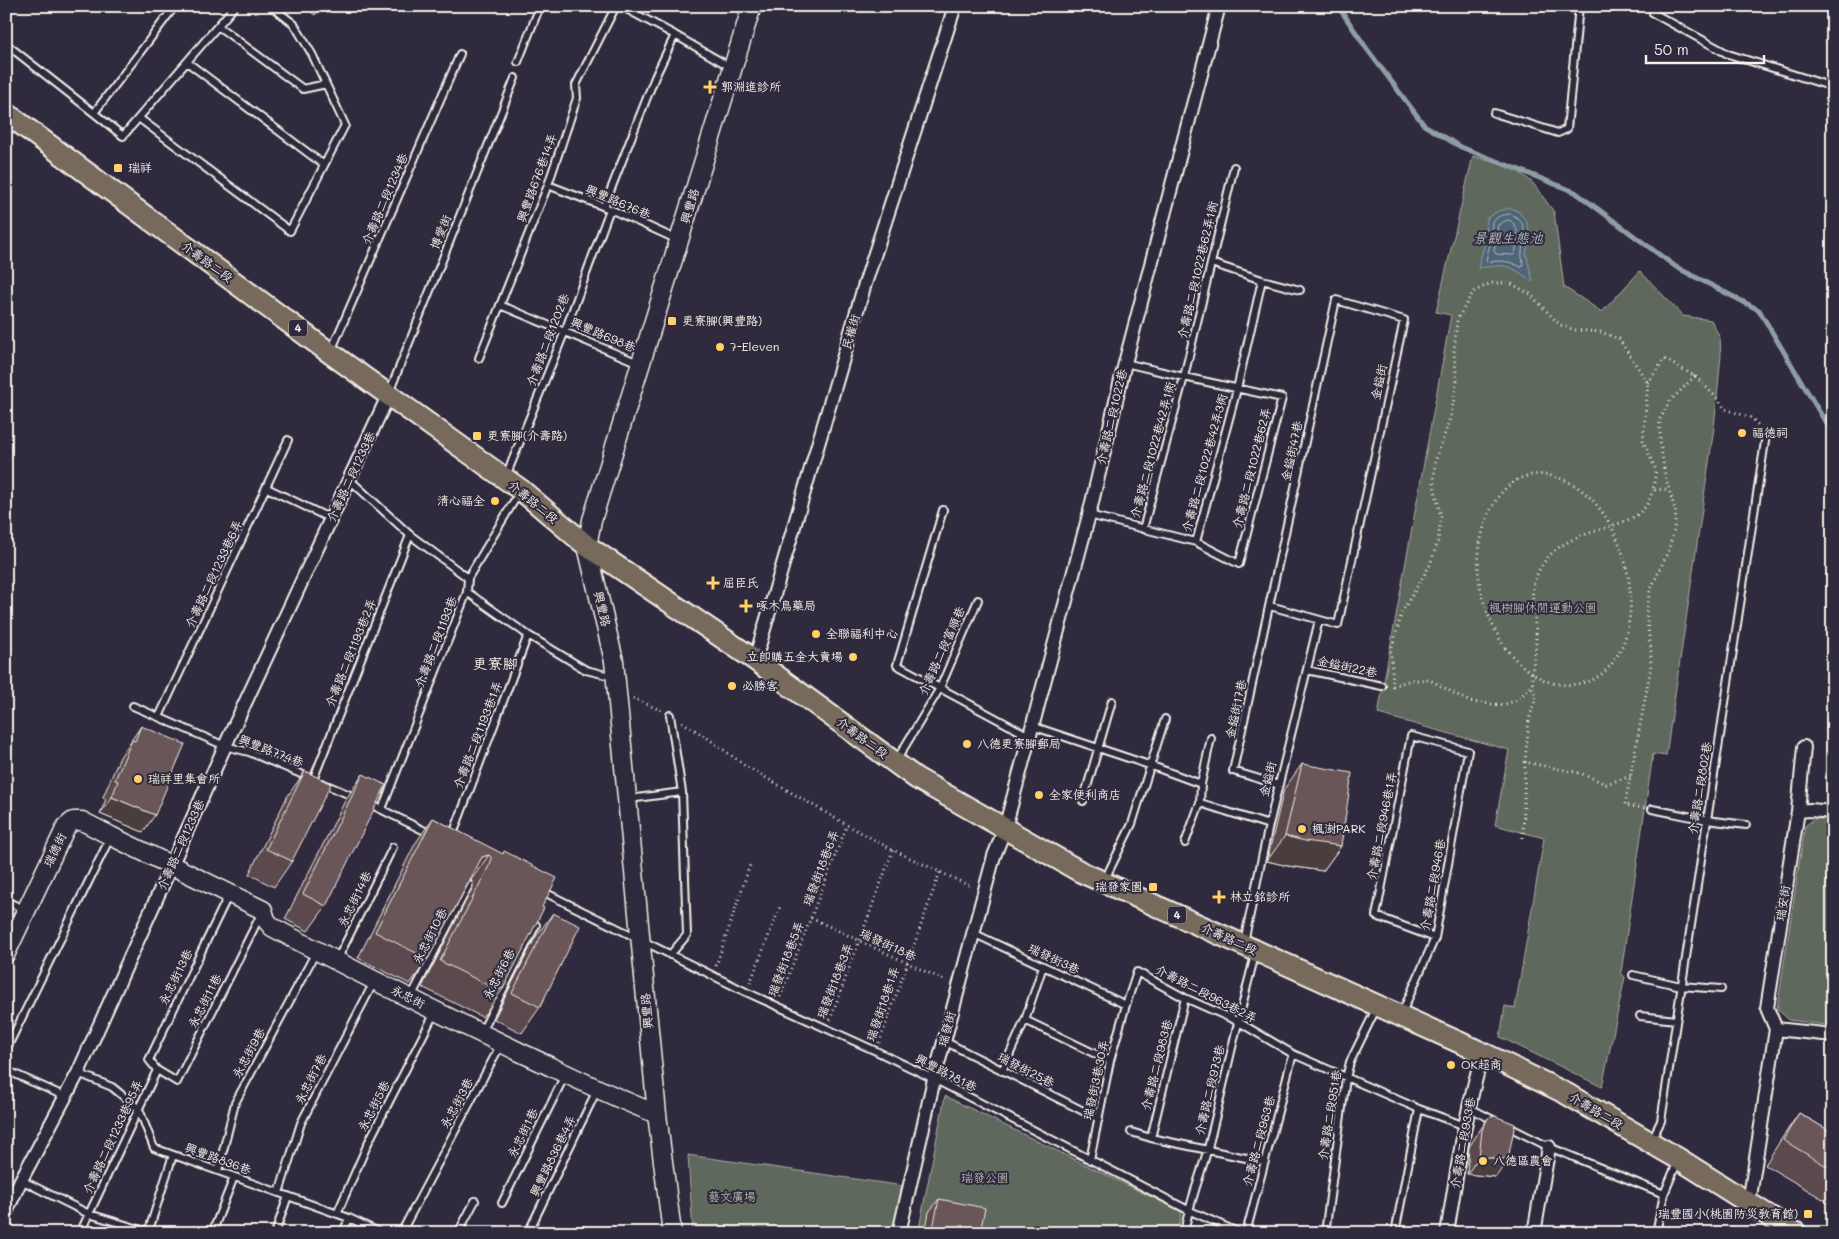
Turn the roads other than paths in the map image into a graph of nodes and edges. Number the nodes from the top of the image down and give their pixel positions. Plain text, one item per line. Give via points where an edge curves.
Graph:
1 (175, 6) edge
2 (235, 6) edge
3 (271, 6) edge
4 (540, 6) edge
5 (616, 6) edge
6 (621, 6) edge
7 (752, 6) edge
8 (955, 6) edge
9 (1219, 6) edge
10 (1579, 6) edge
11 (1655, 6) edge
12 (218, 26) junction
13 (675, 35) junction
14 (6, 44) edge
15 (460, 54) dead end
16 (187, 62) junction
17 (518, 62) dead end
18 (733, 68) junction
19 (515, 78) dead end
20 (326, 84) junction
21 (1833, 87) edge
22 (94, 112) junction
23 (6, 113) edge
24 (1494, 113) dead end
25 (140, 119) junction
26 (324, 165) junction
27 (1234, 167) dead end
28 (548, 185) junction
29 (607, 208) junction
30 (680, 241) junction
31 (1211, 263) junction
32 (1262, 280) junction
33 (1300, 290) dead end
34 (500, 305) junction
35 (1404, 320) joint
36 (565, 331) junction
37 (330, 353) junction
38 (479, 358) dead end
39 (1125, 363) junction
40 (642, 364) junction
41 (1184, 377) junction
42 (1237, 389) junction
43 (389, 394) junction
44 (1766, 435) road end
45 (288, 440) dead end
46 (350, 480) junction
47 (513, 485) junction
48 (267, 488) junction
49 (943, 510) dead end
50 (1089, 515) junction
51 (331, 519) junction
52 (1143, 529) junction
53 (410, 536) junction
54 (1196, 542) junction
55 (588, 546) junction
56 (468, 578) junction
57 (467, 592) junction
58 (978, 600) dead end
59 (1270, 606) junction
60 (1319, 620) junction
61 (528, 635) junction
62 (755, 660) junction
63 (1307, 670) junction
64 (616, 686) junction
65 (1382, 686) dead end
66 (940, 688) junction
67 (1112, 701) dead end
68 (134, 706) dead end
69 (670, 715) road end
70 (159, 717) junction
71 (1165, 719) dead end
72 (1031, 731) junction
73 (1211, 738) dead end
74 (225, 746) junction
75 (1804, 747) dead end
76 (1100, 748) junction
77 (1468, 751) joint
78 (895, 762) junction
79 (1152, 766) junction
80 (313, 780) junction
81 (1201, 784) junction
82 (1278, 785) junction
83 (682, 792) junction
84 (627, 800) junction
85 (1083, 801) dead end
86 (1200, 803) junction
87 (382, 808) junction
88 (1652, 809) road end
89 (1798, 811) junction
90 (1833, 812) edge
91 (1707, 820) junction
92 (1269, 825) junction
93 (1746, 825) dead end
94 (1005, 828) junction
95 (111, 836) junction
96 (441, 839) edge
97 (1185, 843) dead end
98 (450, 844) edge
99 (393, 847) dead end
100 (172, 866) junction
101 (1104, 882) junction
102 (469, 885) edge
103 (534, 887) edge
104 (229, 893) junction
105 (6, 901) edge
106 (27, 910) junction
107 (263, 910) junction
108 (536, 925) edge
109 (973, 933) junction
110 (1435, 938) junction
111 (640, 939) junction
112 (1250, 948) junction
113 (317, 951) junction
114 (6, 953) edge
115 (670, 955) junction
116 (337, 961) junction
117 (1043, 966) junction
118 (1633, 976) dead end
119 (375, 981) junction
120 (1681, 986) junction
121 (1721, 989) dead end
122 (410, 998) junction
123 (1185, 998) junction
124 (1126, 1004) junction
125 (1378, 1006) junction
126 (435, 1011) junction
127 (1400, 1016) junction
128 (1640, 1016) dead end
129 (1025, 1020) junction
130 (1676, 1020) junction
131 (1237, 1021) junction
132 (1776, 1029) junction
133 (480, 1034) junction
134 (1833, 1035) edge
135 (944, 1041) junction
136 (501, 1043) junction
137 (6, 1050) edge
138 (1483, 1053) junction
139 (1294, 1054) junction
140 (1110, 1061) junction
141 (6, 1070) edge
142 (157, 1070) junction
143 (1002, 1070) junction
144 (78, 1072) junction
145 (566, 1074) junction
146 (1346, 1078) junction
147 (934, 1079) junction
148 (598, 1089) junction
149 (66, 1097) junction
150 (1470, 1108) junction
151 (139, 1109) junction
152 (1419, 1109) junction
153 (656, 1114) junction
154 (1099, 1119) junction
155 (1465, 1126) junction
156 (1131, 1132) dead end
157 (1151, 1138) junction
158 (1650, 1143) junction
159 (1549, 1147) junction
160 (1208, 1150) junction
161 (173, 1155) junction
162 (1678, 1159) junction
163 (1090, 1160) junction
164 (1265, 1162) junction
165 (218, 1171) junction
166 (234, 1177) junction
167 (21, 1180) junction
168 (279, 1193) junction
169 (1664, 1194) junction
170 (288, 1196) junction
171 (475, 1201) dead end
172 (502, 1203) dead end
173 (1749, 1204) junction
174 (1188, 1210) junction
175 (6, 1212) edge
176 (89, 1214) junction
177 (337, 1214) junction
178 (349, 1218) junction
179 (149, 1232) edge
180 (80, 1233) edge
181 (212, 1233) edge
182 (275, 1233) edge
183 (343, 1233) edge
184 (381, 1233) edge
185 (401, 1233) edge
186 (458, 1233) edge
187 (528, 1233) edge
188 (672, 1233) edge
189 (899, 1233) edge
190 (1184, 1233) edge
191 (1240, 1233) edge
192 (1246, 1233) edge
193 (1325, 1233) edge
194 (1395, 1233) edge
195 (1447, 1233) edge
196 (1534, 1233) edge
197 (1656, 1233) edge
198 (1796, 1233) edge

1 - 22 lane
2 - 12 lane
3 - 20 lane via 294,24
4 - 17 lane
5 - 28 lane, 興豐路676巷14弄 via 576,85 577,98
6 - 13 lane
7 - 18 main road, 興豐路
8 - 62 street, 民權街 via 864,287
9 - 39 street, 介壽路二段1022巷
10 - 24 lane via 1567,129 1558,133
11 - 21 lane via 1653,13 1728,54
12 - 16 lane
12 - 20 lane via 304,90
13 - 18 lane
13 - 29 lane, 介壽路二段1202巷 via 654,77
14 - 22 lane
15 - 37 lane, 介壽路二段1234巷
16 - 25 lane
16 - 26 lane
18 - 30 main road, 興豐路
19 - 43 lane, 博愛街
20 - 26 lane via 345,125
22 - 25 lane via 123,136
23 - 37 main road, 介壽路二段 / 4
25 - 26 lane via 290,231
27 - 31 lane, 介壽路二段1022巷62弄1衖
28 - 29 lane, 興豐路676巷
28 - 34 lane, 興豐路676巷14弄
29 - 30 lane, 興豐路676巷
29 - 36 lane, 介壽路二段1202巷
30 - 40 main road, 興豐路
31 - 32 lane
31 - 41 lane, 介壽路二段1022巷62弄1衖
32 - 33 lane
32 - 42 lane, 介壽路二段1022巷42弄3衖
34 - 36 lane, 興豐路698巷
34 - 38 lane, 興豐路676巷14弄
35 - 59 lane, 金鎰街47巷 via 1336,300
35 - 60 lane, 金鎰街 via 1338,625
36 - 40 lane, 興豐路698巷
36 - 47 lane, 介壽路二段1202巷
37 - 43 main road, 介壽路二段 / 4
39 - 41 lane, 介壽路二段1022巷62弄
39 - 50 street, 介壽路二段1022巷
40 - 55 main road, 興豐路 via 592,520
41 - 42 lane, 介壽路二段1022巷62弄
41 - 52 lane, 介壽路二段1022巷42弄1衖
42 - 54 lane, 介壽路二段1022巷42弄3衖
42 - 54 lane, 介壽路二段1022巷62弄 via 1282,398 1239,564
43 - 46 street, 介壽路二段1233巷
43 - 47 main road, 介壽路二段 / 4
44 - 91 lane, 介壽路二段802巷
45 - 48 lane, 介壽路二段1233巷6弄
46 - 51 street, 介壽路二段1233巷
46 - 53 lane
47 - 55 main road, 介壽路二段 / 4
47 - 56 lane, 介壽路二段1193巷
48 - 51 lane
48 - 70 lane, 介壽路二段1233巷6弄
49 - 66 lane via 897,665
50 - 52 lane
50 - 72 street, 介壽路二段1022巷
51 - 74 street, 介壽路二段1233巷
52 - 54 lane
53 - 56 lane
53 - 80 lane, 介壽路二段1193巷2弄
55 - 62 main road, 介壽路二段 / 4
55 - 64 main road, 興豐路 via 614,661
56 - 57 lane, 介壽路二段1193巷
57 - 61 lane
57 - 87 lane, 介壽路二段1193巷
58 - 66 lane, 介壽路二段富順巷
59 - 60 lane
59 - 82 lane, 金鎰街17巷 via 1233,771
60 - 63 lane, 金鎰街
61 - 64 lane
61 - 98 lane, 介壽路二段1193巷1弄
62 - 78 main road, 介壽路二段 / 4
63 - 65 lane, 金鎰街22巷
63 - 82 lane, 金鎰街
64 - 84 main road, 興豐路
66 - 72 lane
66 - 78 lane, 介壽路二段富順巷
67 - 76 lane
68 - 70 lane, 興豐路774巷
69 - 83 lane
70 - 74 lane, 興豐路774巷
71 - 79 lane
72 - 76 lane
72 - 94 street, 介壽路二段1022巷
73 - 81 lane
74 - 80 lane, 興豐路774巷 via 249,752
74 - 100 street, 介壽路二段1233巷
75 - 89 street, 瑞安街
76 - 79 lane
76 - 85 lane
77 - 110 lane, 介壽路二段946巷
77 - 110 lane, 介壽路二段946巷1弄 via 1411,736 1376,916
78 - 94 main road, 介壽路二段 / 4 via 916,778
79 - 81 lane
79 - 101 lane via 1132,824
80 - 87 lane, 興豐路774巷
81 - 86 lane
82 - 92 lane, 金鎰街
83 - 84 lane
83 - 115 lane via 687,935
84 - 111 main road, 興豐路
86 - 92 lane
86 - 97 lane
87 - 96 lane, 興豐路774巷
88 - 91 lane
89 - 90 street
89 - 132 street, 瑞安街 via 1767,1008
91 - 93 lane
91 - 120 lane, 介壽路二段802巷
92 - 112 lane, 金鎰街
94 - 101 main road, 介壽路二段 / 4
94 - 109 street, 瑞發街
95 - 100 main road, 瑞德街
95 - 106 main road, 瑞德街 via 82,820 73,821 66,827
95 - 137 lane
99 - 116 lane, 永忠街14巷
100 - 104 main road, 永忠街
100 - 144 street, 介壽路二段1233巷
101 - 112 main road, 介壽路二段 / 4
102 - 122 lane, 永忠街10巷
103 - 111 lane
104 - 107 main road, 永忠街
104 - 142 lane, 永忠街13巷 via 149,1060
105 - 106 lane
106 - 114 main road, 瑞德街
107 - 113 main road, 永忠街 via 272,927
107 - 142 lane, 永忠街11巷 via 177,1082
108 - 133 lane, 永忠街6巷
109 - 117 lane, 瑞發街3巷
109 - 135 street, 瑞發街
110 - 127 lane, 介壽路二段946巷
111 - 115 lane, 興豐路781巷
111 - 153 main road, 興豐路
112 - 125 main road, 介壽路二段 / 4
112 - 131 lane, 介壽路二段973巷
113 - 116 main road, 永忠街
113 - 165 lane, 永忠街9巷 via 236,1103
115 - 147 lane, 興豐路781巷
116 - 119 main road, 永忠街
117 - 124 lane, 瑞發街3巷
117 - 129 lane
118 - 120 lane
119 - 122 main road, 永忠街
119 - 168 lane, 永忠街7巷 via 301,1124
120 - 121 lane
120 - 130 lane, 介壽路二段802巷
122 - 126 main road, 永忠街
123 - 124 lane, 介壽路二段963巷2弄 via 1138,972
123 - 131 lane, 介壽路二段963巷2弄
123 - 157 lane, 介壽路二段983巷
124 - 140 lane, 瑞發街3巷30弄
125 - 127 main road, 介壽路二段 / 4
125 - 146 lane, 介壽路二段951巷 via 1350,1062
126 - 133 main road, 永忠街
126 - 177 lane, 永忠街5巷 via 369,1141
127 - 138 main road, 介壽路二段 / 4
128 - 130 lane
129 - 140 lane
129 - 143 lane
130 - 158 lane, 介壽路二段802巷 via 1661,1121
131 - 139 lane, 介壽路二段963巷2弄
131 - 160 lane, 介壽路二段973巷
132 - 134 street
132 - 173 street, 瑞安街
133 - 136 main road, 永忠街
135 - 143 lane, 瑞發街25巷
135 - 147 street, 瑞發街
136 - 145 main road, 永忠街
136 - 185 lane, 永忠街3巷
138 - 150 street, 介壽路二段933巷
138 - 158 main road, 介壽路二段 / 4 via 1565,1093
139 - 146 lane, 介壽路二段963巷2弄
139 - 164 lane, 介壽路二段963巷
140 - 154 lane, 瑞發街3巷30弄
141 - 149 lane
142 - 151 lane, 介壽路二段1233巷95弄
143 - 154 lane, 瑞發街25巷
144 - 149 street, 介壽路二段1233巷
144 - 151 lane, 興豐路836巷 via 112,1087
145 - 148 main road, 永忠街
145 - 172 lane, 永忠街1巷
146 - 152 lane, 介壽路二段963巷2弄
146 - 193 lane, 介壽路二段951巷
147 - 163 lane, 興豐路781巷
147 - 189 street, 瑞發街
148 - 153 main road, 永忠街
148 - 187 lane, 興豐路836巷4弄
149 - 167 street, 介壽路二段1233巷
150 - 155 street, 介壽路二段933巷
150 - 159 lane
151 - 161 lane, 興豐路836巷 via 154,1148
151 - 176 lane, 介壽路二段1233巷95弄
152 - 155 lane, 介壽路二段963巷2弄
152 - 194 lane
153 - 188 main road, 興豐路
154 - 163 lane, 瑞發街3巷30弄
155 - 195 street, 介壽路二段933巷
156 - 157 lane
157 - 160 lane
158 - 162 main road, 介壽路二段 / 4
159 - 169 lane
159 - 196 street
160 - 164 lane
160 - 174 lane, 介壽路二段973巷
161 - 165 lane, 興豐路836巷
161 - 179 lane
162 - 169 lane
162 - 173 main road, 介壽路二段 / 4
163 - 174 lane, 興豐路781巷
164 - 192 lane, 介壽路二段963巷
165 - 166 lane, 興豐路836巷
166 - 168 lane, 興豐路836巷
166 - 181 lane
167 - 175 street, 介壽路二段1233巷
167 - 176 lane
168 - 170 lane, 興豐路836巷
169 - 197 lane
170 - 177 lane, 興豐路836巷
170 - 182 lane
171 - 186 lane
173 - 198 main road, 介壽路二段 / 4
174 - 190 lane, 介壽路二段973巷
174 - 191 lane, 興豐路781巷
176 - 179 lane
176 - 180 lane, 介壽路二段1233巷95弄
177 - 178 lane, 興豐路836巷
178 - 183 lane
178 - 184 lane, 興豐路836巷

